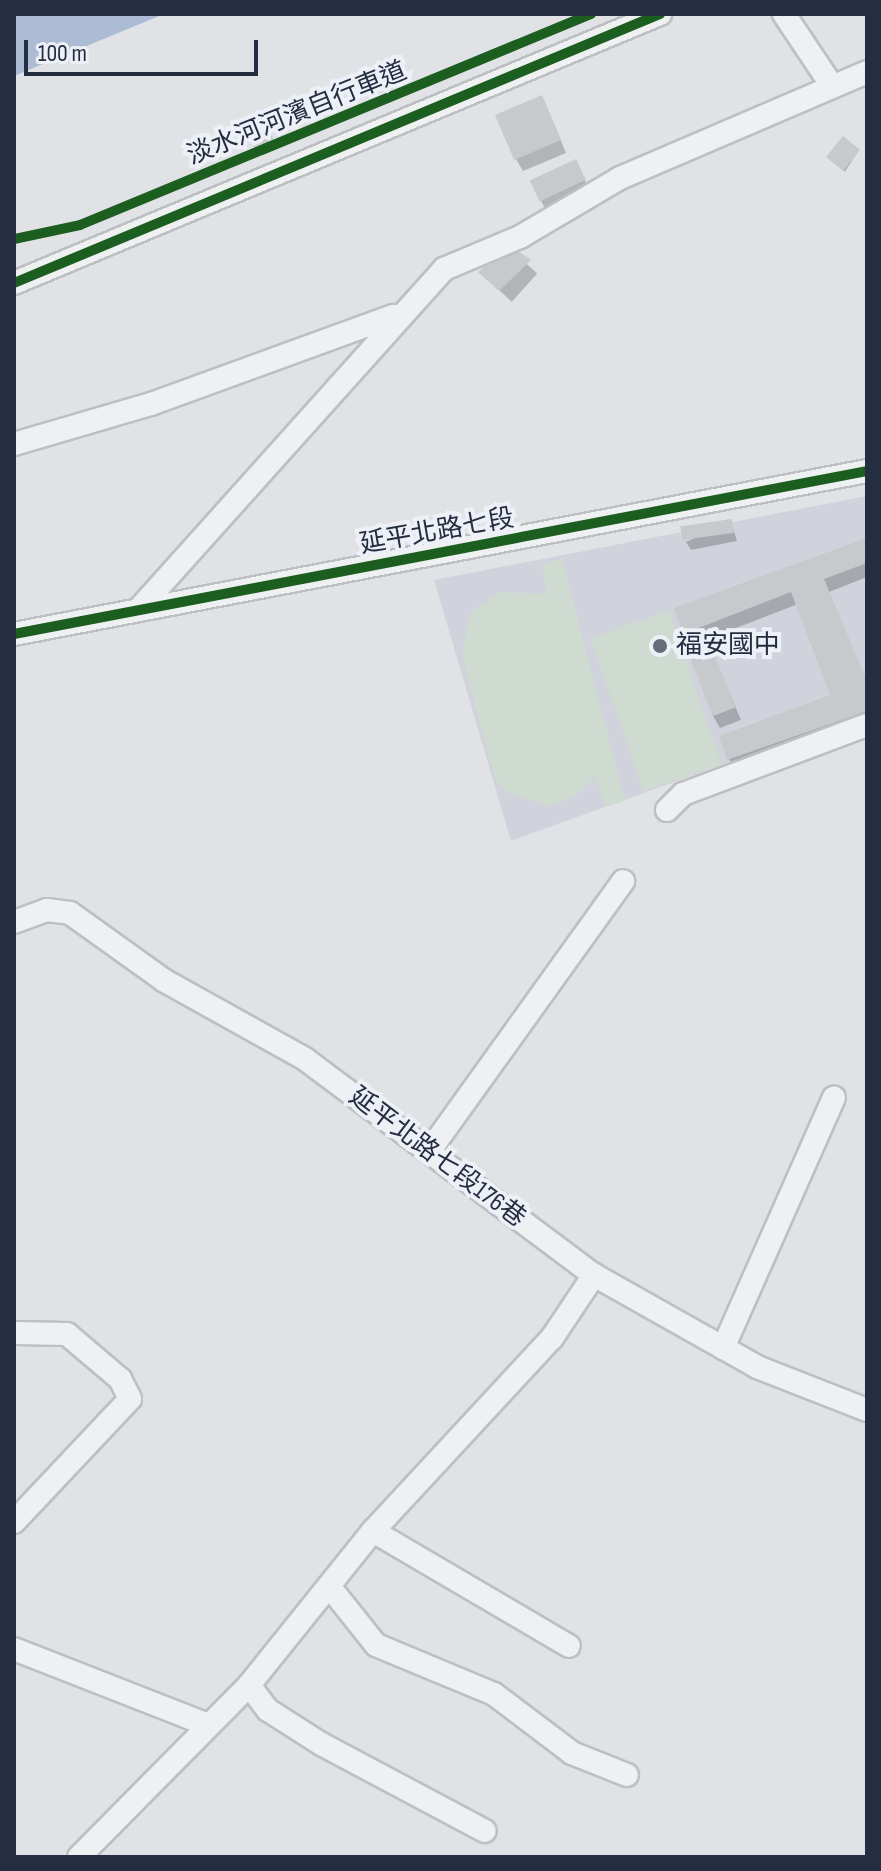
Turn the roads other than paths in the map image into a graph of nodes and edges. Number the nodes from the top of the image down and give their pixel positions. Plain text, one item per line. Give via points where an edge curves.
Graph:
1 (660, 14) edge
2 (784, 14) edge
3 (867, 72) edge
4 (830, 83) junction
5 (14, 283) edge
6 (397, 314) junction
7 (14, 444) edge
8 (867, 471) edge
9 (139, 609) junction
10 (14, 634) edge
11 (867, 725) edge
12 (667, 810) dead end
13 (623, 881) dead end
14 (14, 922) edge
15 (834, 1098) dead end
16 (430, 1150) junction
17 (594, 1275) junction
18 (14, 1333) edge
19 (723, 1348) junction
20 (867, 1410) edge
21 (14, 1522) edge
22 (373, 1531) junction
23 (329, 1586) junction
24 (569, 1646) dead end
25 (14, 1649) edge
26 (249, 1685) junction
27 (203, 1723) junction
28 (627, 1775) dead end
29 (485, 1831) dead end
30 (79, 1857) edge

1 - 5 street
2 - 4 street
3 - 4 street
4 - 6 street via 824,97 620,178 520,237 444,269
6 - 7 street via 151,404
6 - 9 street
8 - 9 street, 延平北路七段
9 - 10 street, 延平北路七段
11 - 12 street via 683,794
13 - 16 street
14 - 16 street, 延平北路七段176巷 via 47,910 70,913 165,981 305,1059
15 - 19 street
16 - 17 street, 延平北路七段176巷
17 - 19 street, 延平北路七段176巷
17 - 22 street via 552,1338
18 - 21 street via 67,1334 120,1379 130,1399
19 - 20 street, 延平北路七段176巷 via 802,1388
22 - 23 street
22 - 24 street
23 - 26 street
23 - 28 street via 376,1645 494,1694 572,1753
25 - 27 street
26 - 27 street
26 - 29 street via 268,1710 323,1745
27 - 30 street

